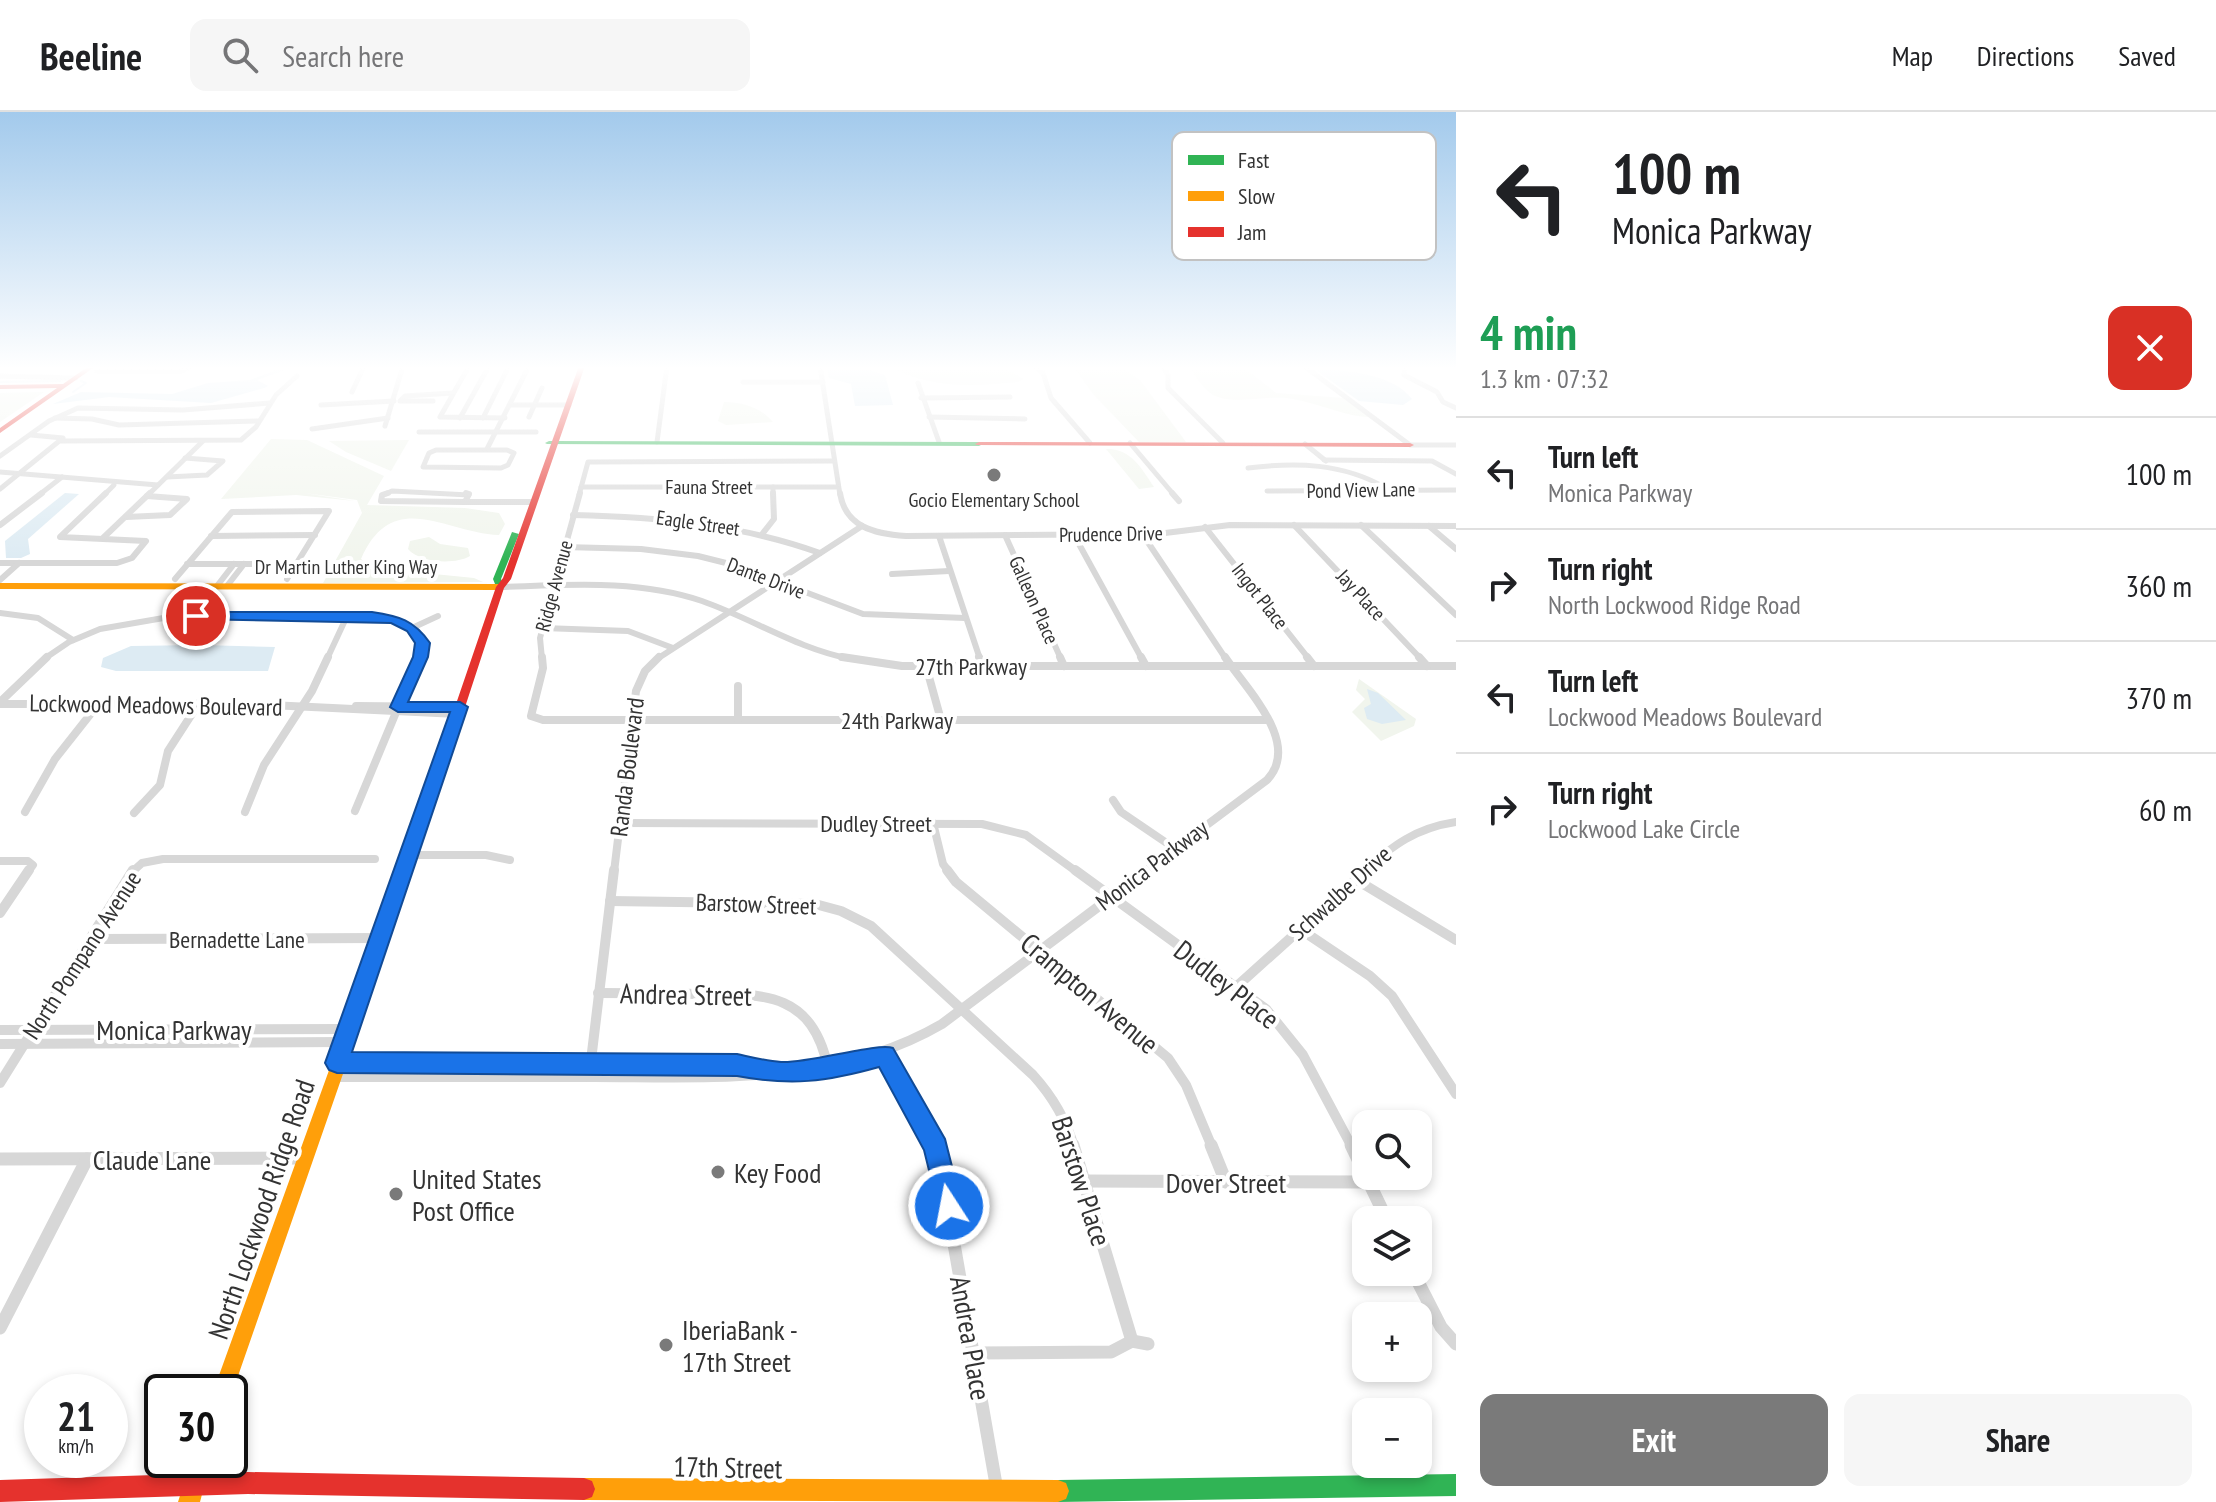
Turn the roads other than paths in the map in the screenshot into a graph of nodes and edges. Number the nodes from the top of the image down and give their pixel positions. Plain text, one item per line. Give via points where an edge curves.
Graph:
1 (36, 431) edge
2 (149, 431) edge
3 (250, 431) edge
4 (555, 431) edge
5 (658, 431) edge
6 (829, 431) edge
7 (935, 431) edge
8 (1079, 431) edge
9 (1211, 431) edge
10 (1391, 431) edge
11 (419, 432) dead end
12 (498, 432) junction
13 (536, 432) dead end
14 (30, 435) junction
15 (61, 441) junction
16 (138, 441) junction
17 (203, 441) junction
18 (657, 442) junction
19 (830, 442) junction
20 (939, 442) junction
21 (551, 443) junction
22 (1090, 443) junction
23 (1130, 443) junction
24 (1223, 443) junction
25 (1305, 444) junction
26 (1410, 445) junction
27 (1456, 445) edge
28 (487, 449) junction
29 (0, 456) edge
30 (185, 458) junction
31 (1324, 460) junction
32 (833, 461) junction
33 (1248, 468) dead end
34 (1332, 468) junction
35 (0, 472) edge
36 (21, 472) junction
37 (1456, 474) edge
38 (62, 477) junction
39 (166, 477) junction
40 (114, 485) junction
41 (158, 485) junction
42 (581, 487) junction
43 (773, 487) junction
44 (836, 487) junction
45 (0, 489) edge
46 (1388, 489) junction
47 (1456, 490) edge
48 (1267, 491) dead end
49 (147, 496) junction
50 (1179, 501) dead end
51 (465, 502) junction
52 (530, 502) junction
53 (573, 515) junction
54 (125, 517) junction
55 (0, 525) edge
56 (1294, 525) junction
57 (1361, 525) junction
58 (862, 526) junction
59 (1428, 526) junction
60 (1456, 526) edge
61 (1205, 527) junction
62 (763, 533) junction
63 (315, 535) junction
64 (1005, 535) junction
65 (1074, 535) junction
66 (1143, 535) junction
67 (211, 536) junction
68 (939, 536) junction
69 (102, 539) junction
70 (564, 547) junction
71 (1456, 549) edge
72 (820, 553) junction
73 (0, 563) edge
74 (15, 563) junction
75 (187, 564) junction
76 (234, 564) junction
77 (244, 564) junction
78 (297, 564) junction
79 (949, 571) junction
80 (0, 573) edge
81 (892, 574) dead end
82 (175, 579) dead end
83 (287, 579) dead end
84 (777, 581) junction
85 (0, 583) edge
86 (222, 586) junction
87 (554, 586) junction
88 (500, 587) junction
89 (0, 613) edge
90 (728, 613) junction
91 (1456, 615) edge
92 (347, 616) junction
93 (438, 616) dead end
94 (965, 618) junction
95 (412, 628) junction
96 (543, 628) junction
97 (73, 640) junction
98 (673, 648) junction
99 (1230, 665) junction
100 (926, 666) junction
101 (982, 666) junction
102 (1064, 666) junction
103 (1146, 666) junction
104 (1314, 666) junction
105 (1427, 666) junction
106 (1456, 666) edge
107 (738, 686) dead end
108 (100, 702) junction
109 (0, 703) edge
110 (199, 703) junction
111 (307, 707) junction
112 (397, 710) junction
113 (459, 710) junction
114 (529, 714) joint
115 (633, 720) junction
116 (738, 720) junction
117 (941, 720) junction
118 (1267, 720) junction
119 (1113, 800) dead end
120 (355, 811) dead end
121 (25, 812) dead end
122 (245, 812) dead end
123 (134, 813) dead end
124 (1456, 822) edge
125 (620, 823) junction
126 (933, 823) junction
127 (1174, 848) junction
128 (410, 855) junction
129 (375, 859) dead end
130 (510, 860) dead end
131 (0, 861) edge
132 (1355, 879) junction
133 (1110, 896) junction
134 (610, 901) junction
135 (0, 913) edge
136 (1300, 929) junction
137 (383, 938) junction
138 (92, 939) junction
139 (1456, 940) edge
140 (1038, 949) junction
141 (1236, 987) junction
142 (598, 993) junction
143 (962, 1009) junction
144 (348, 1029) junction
145 (0, 1030) edge
146 (34, 1030) junction
147 (343, 1042) junction
148 (25, 1043) junction
149 (0, 1044) edge
150 (885, 1055) junction
151 (337, 1063) junction
152 (590, 1064) junction
153 (828, 1068) junction
154 (782, 1073) junction
155 (332, 1077) junction
156 (589, 1077) junction
157 (0, 1083) edge
158 (1456, 1094) edge
159 (1352, 1151) edge
160 (305, 1158) junction
161 (0, 1159) edge
162 (87, 1159) junction
163 (1085, 1181) junction
164 (1226, 1182) junction
165 (1352, 1182) edge
166 (1420, 1286) edge
167 (0, 1328) edge
168 (1132, 1341) junction
169 (1455, 1343) edge
170 (1148, 1344) dead end
171 (974, 1353) junction
172 (229, 1374) edge
173 (196, 1478) edge
174 (1456, 1485) edge
175 (194, 1486) junction
176 (997, 1491) junction
177 (4, 1494) edge
178 (1188, 1496) edge
179 (189, 1502) edge

1 - 14 street
2 - 16 street
3 - 17 street via 244,439
4 - 21 main road, North Lockwood Ridge Road
5 - 18 street
6 - 19 street
7 - 20 street
8 - 22 street
9 - 24 street
10 - 26 street
11 - 12 street
12 - 13 street
12 - 28 street
14 - 15 street via 58,435
14 - 29 street
15 - 16 street
15 - 36 street
16 - 17 street
17 - 30 street
18 - 19 main road
18 - 21 main road
19 - 20 main road
19 - 32 street
20 - 22 main road
21 - 52 main road, North Lockwood Ridge Road
22 - 23 main road
23 - 24 main road
23 - 50 street
24 - 25 main road
25 - 26 main road
25 - 31 street
26 - 27 street
28 - 28 street via 436,450 422,465 501,468 514,453
30 - 39 street
30 - 39 street via 223,461 207,475
31 - 34 street
31 - 37 street via 1432,461
32 - 42 street, Ridge Avenue via 592,460
32 - 44 street
33 - 34 street
34 - 46 street via 1368,477
35 - 36 street
36 - 38 street
36 - 45 street
38 - 40 street
38 - 55 street
39 - 41 street
40 - 41 street
40 - 69 street via 60,535
41 - 49 street
42 - 43 street, Fauna Street
42 - 53 street, Ridge Avenue
43 - 44 street, Fauna Street
43 - 62 street via 775,516
44 - 58 street via 844,512
46 - 47 street, Pond View Lane
46 - 48 street, Pond View Lane
49 - 54 street
49 - 54 street via 187,499 170,515
51 - 51 street via 469,494 464,492 392,491 380,499
51 - 52 street
52 - 88 main road, North Lockwood Ridge Road
53 - 62 street, Eagle Street via 677,518
53 - 70 street, Ridge Avenue
54 - 69 street
56 - 57 street, Prudence Drive
56 - 61 street, Prudence Drive
56 - 105 street, Jay Place
57 - 59 street, Prudence Drive
57 - 91 street
58 - 68 street, Prudence Drive via 894,535
58 - 72 street, Randa Boulevard
59 - 60 street, Prudence Drive
59 - 71 street
61 - 66 street, Prudence Drive
61 - 104 street, Ingot Place
62 - 72 street, Eagle Street
63 - 67 street
63 - 67 street via 329,511 236,511
63 - 78 street
64 - 65 street, Prudence Drive
64 - 68 street, Prudence Drive
64 - 102 street, Galleon Place
65 - 66 street, Prudence Drive
65 - 103 street
66 - 99 street, Monica Parkway
67 - 75 street
68 - 79 street
69 - 74 street via 146,542 134,557 121,562
70 - 84 street, Dante Drive via 685,553
70 - 87 street, Ridge Avenue
72 - 84 street, Randa Boulevard
73 - 74 street
74 - 80 street
74 - 85 street
75 - 76 street
75 - 82 street
76 - 77 street
76 - 86 street
77 - 78 street
77 - 86 street
78 - 83 street
79 - 81 street
79 - 94 street
84 - 90 street, Randa Boulevard
84 - 94 street, Dante Drive via 873,616
85 - 86 main road, Dr Martin Luther King Way
86 - 88 main road, Dr Martin Luther King Way
87 - 88 street, 27th Parkway
87 - 90 street, 27th Parkway via 655,589
87 - 96 street, Ridge Avenue
88 - 113 main road, North Lockwood Ridge Road
89 - 97 street via 38,618
90 - 98 street, Randa Boulevard
90 - 100 street, 27th Parkway via 829,654
92 - 95 street via 387,618
92 - 97 street via 139,619
92 - 111 street
93 - 95 street
94 - 101 street
95 - 112 street via 422,650
96 - 98 street via 628,631
96 - 114 street, Ridge Avenue via 542,675
97 - 109 street via 42,660
98 - 115 street, Randa Boulevard via 643,675
99 - 103 street, 27th Parkway
99 - 104 street, 27th Parkway
99 - 118 street, Monica Parkway
100 - 101 street, 27th Parkway
100 - 117 street
101 - 102 street, 27th Parkway
102 - 103 street, 27th Parkway
104 - 105 street, 27th Parkway
105 - 106 street, 27th Parkway
107 - 116 street
108 - 109 street, Lockwood Meadows Boulevard
108 - 110 street, Lockwood Meadows Boulevard
108 - 121 street via 55,759
110 - 111 street, Lockwood Meadows Boulevard
110 - 123 street via 168,751 157,790
111 - 112 street, Lockwood Meadows Boulevard
111 - 122 street via 264,765
112 - 113 street, Lockwood Meadows Boulevard
112 - 120 street
113 - 128 main road, North Lockwood Ridge Road
114 - 115 street, 24th Parkway via 543,720
115 - 116 street, 24th Parkway
115 - 125 street, Randa Boulevard
116 - 117 street, 24th Parkway
117 - 118 street, 24th Parkway
118 - 127 street, Monica Parkway via 1281,749 1277,768
119 - 127 street via 1121,812
124 - 132 street, Schwalbe Drive via 1406,835
125 - 126 street, Dudley Street
125 - 134 street, Randa Boulevard
126 - 133 street, Dudley Street via 988,824 1016,831
126 - 140 street, Crampton Avenue via 950,875
127 - 133 street, Monica Parkway
128 - 130 street
128 - 137 main road, North Lockwood Ridge Road
129 - 138 street, North Pompano Avenue via 151,860 134,869
131 - 135 street via 33,865
132 - 136 street, Schwalbe Drive
132 - 139 street
133 - 140 street, Monica Parkway
133 - 141 street, Dudley Place
134 - 142 street, Randa Boulevard
134 - 143 street, Barstow Street via 831,907 871,926
136 - 141 street, Schwalbe Drive
136 - 158 street via 1392,996
137 - 138 street, Bernadette Lane
137 - 144 main road, North Lockwood Ridge Road
138 - 146 street, North Pompano Avenue
140 - 143 street, Monica Parkway
140 - 164 street, Crampton Avenue via 1168,1058 1186,1085
141 - 159 street, Dudley Place via 1266,1009 1295,1042
142 - 152 street, Randa Boulevard
142 - 153 street, Andrea Street via 776,998 813,1023
143 - 150 street, Monica Parkway
143 - 163 street, Barstow Place via 1050,1094 1068,1127
144 - 146 street, Monica Parkway
144 - 147 main road, North Lockwood Ridge Road
145 - 146 street, Monica Parkway
146 - 148 street, North Pompano Avenue
147 - 148 street, Monica Parkway
147 - 151 main road, North Lockwood Ridge Road
148 - 149 street, Monica Parkway
148 - 157 street, North Pompano Avenue
150 - 153 street, Monica Parkway
150 - 171 street, Andrea Place via 939,1158
151 - 152 street, Monica Parkway
151 - 155 main road, North Lockwood Ridge Road
152 - 154 street, Monica Parkway via 737,1065
152 - 156 street, Randa Boulevard
153 - 154 street, Monica Parkway
154 - 156 street, Monica Parkway
155 - 156 street, Monica Parkway
155 - 160 main road, North Lockwood Ridge Road
160 - 162 street, Claude Lane
160 - 172 main road, North Lockwood Ridge Road
161 - 162 street, Claude Lane
162 - 167 street
163 - 164 street, Dover Street
163 - 168 street, Barstow Place
164 - 165 street, Dover Street
166 - 169 street
168 - 170 street
168 - 171 street via 1111,1352
171 - 176 street, Andrea Place
173 - 175 main road
174 - 178 main road, 17th Street
175 - 176 main road, 17th Street via 367,1483 501,1490
175 - 177 main road, 17th Street
175 - 179 main road
176 - 178 main road, 17th Street

